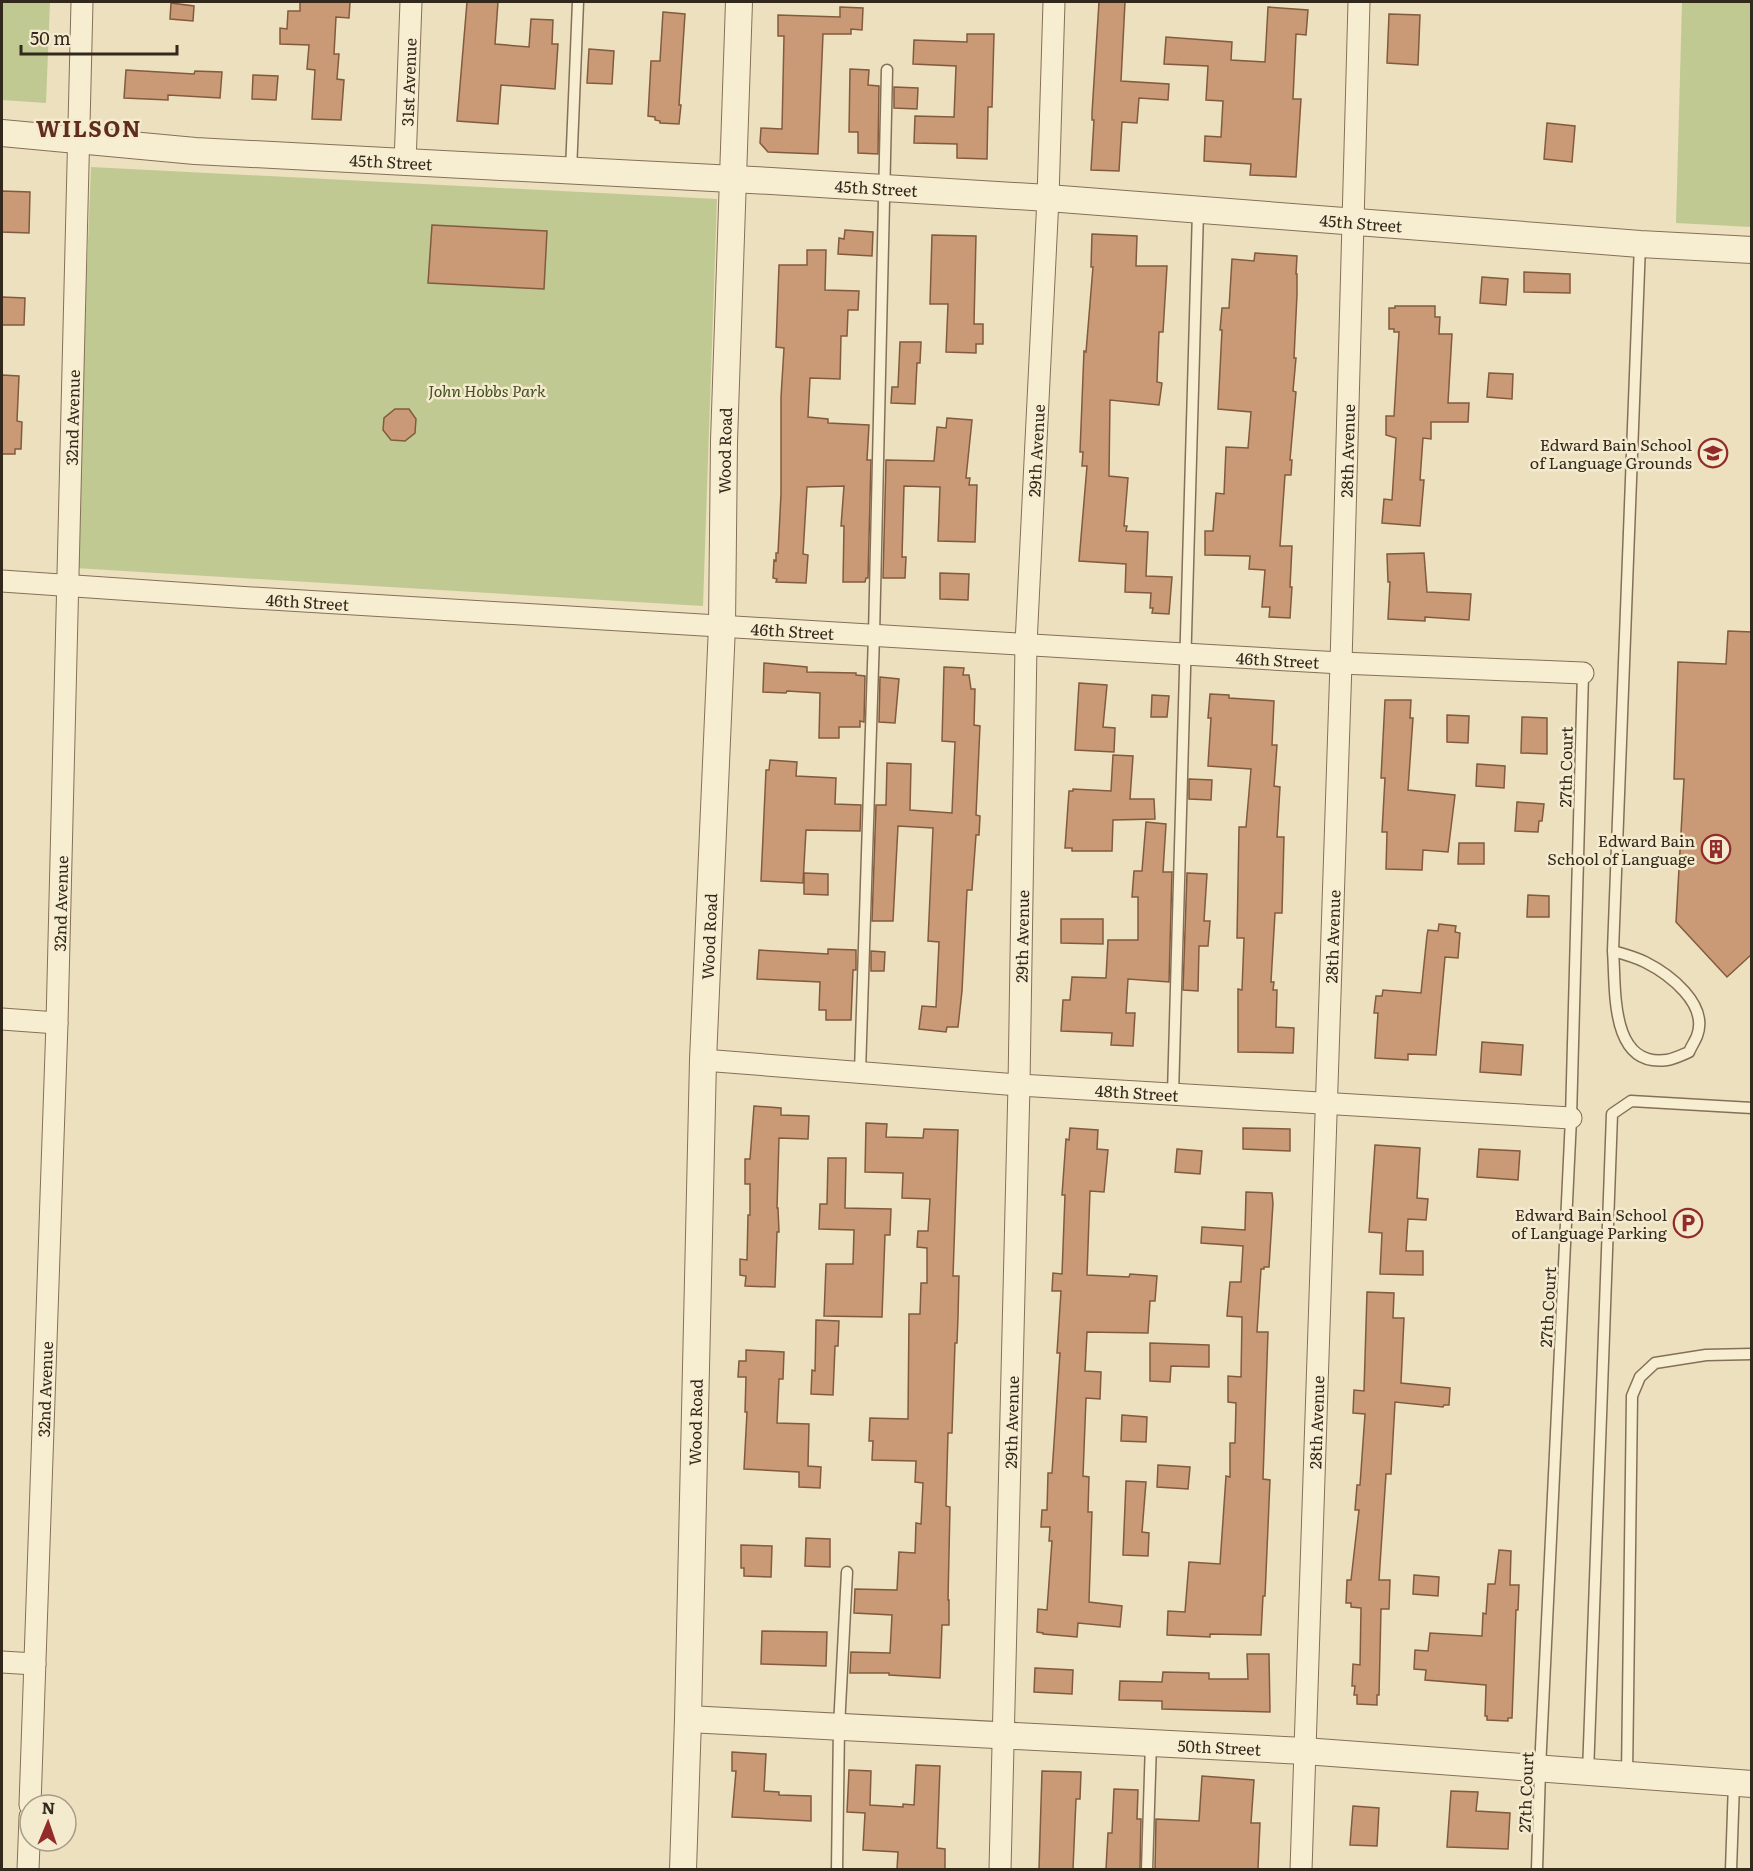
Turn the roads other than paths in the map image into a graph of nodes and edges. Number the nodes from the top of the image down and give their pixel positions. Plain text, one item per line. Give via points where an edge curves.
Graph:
1 (82, 2) edge
2 (411, 2) edge
3 (578, 2) edge
4 (739, 2) edge
5 (1054, 2) edge
6 (1359, 2) edge
7 (887, 70) dead end
8 (2, 133) edge
9 (78, 140) junction
10 (405, 163) junction
11 (571, 171) junction
12 (734, 179) junction
13 (885, 189) junction
14 (1048, 198) junction
15 (1198, 211) junction
16 (1353, 223) junction
17 (1640, 244) junction
18 (1752, 250) edge
19 (2, 581) edge
20 (68, 585) junction
21 (722, 626) junction
22 (874, 635) junction
23 (1026, 644) junction
24 (1185, 654) junction
25 (1341, 663) junction
26 (1582, 673) joint
27 (1614, 951) junction
28 (2, 1019) edge
29 (57, 1023) junction
30 (703, 1060) junction
31 (860, 1072) junction
32 (1019, 1085) junction
33 (1173, 1094) junction
34 (1325, 1103) junction
35 (1752, 1108) edge
36 (1571, 1118) junction
37 (1752, 1354) edge
38 (847, 1572) dead end
39 (2, 1662) edge
40 (35, 1664) junction
41 (688, 1719) junction
42 (839, 1726) junction
43 (1004, 1735) junction
44 (1151, 1742) junction
45 (1304, 1751) junction
46 (1540, 1769) junction
47 (1588, 1773) junction
48 (1627, 1776) junction
49 (1743, 1783) edge
50 (30, 1793) edge
51 (29, 1853) edge
52 (28, 1869) edge
53 (683, 1869) edge
54 (837, 1869) edge
55 (1000, 1869) edge
56 (1147, 1869) edge
57 (1301, 1869) edge
58 (1538, 1869) edge
59 (1731, 1869) edge

1 - 9 street, 32nd Avenue
2 - 10 street, 31st Avenue
3 - 11 lane
4 - 12 street, Wood Road
5 - 14 street, 29th Avenue
6 - 16 street, 28th Avenue
7 - 13 lane
8 - 9 street, 45th Street
9 - 10 street, 45th Street
9 - 20 street, 32nd Avenue
10 - 11 street, 45th Street
11 - 12 street, 45th Street
12 - 13 street, 45th Street
12 - 21 street, Wood Road
13 - 14 street, 45th Street
13 - 22 lane
14 - 15 street, 45th Street
14 - 23 street, 29th Avenue
15 - 16 street, 45th Street
15 - 24 lane
16 - 17 street, 45th Street
16 - 25 street, 28th Avenue
17 - 18 street, 45th Street
17 - 27 lane
19 - 20 street, 46th Street
20 - 21 street, 46th Street
20 - 29 street, 32nd Avenue
21 - 22 street, 46th Street
21 - 30 street, Wood Road
22 - 23 street, 46th Street
22 - 31 lane
23 - 24 street, 46th Street
23 - 32 street, 29th Avenue
24 - 25 street, 46th Street
24 - 33 lane
25 - 26 street, 46th Street
25 - 34 street, 28th Avenue
26 - 36 lane, 27th Court
27 - 27 lane via 1617,1011 1623,1038 1632,1052 1650,1060 1667,1060 1689,1052 1698,1034 1698,1010 1685,990 1644,961
28 - 29 street
29 - 40 street, 32nd Avenue
30 - 31 street, 48th Street
30 - 41 street, Wood Road
31 - 32 street, 48th Street
32 - 33 street, 48th Street
32 - 43 street, 29th Avenue
33 - 34 street, 48th Street
34 - 36 street, 48th Street
34 - 45 street, 28th Avenue
35 - 47 lane via 1631,1101 1612,1114
36 - 46 lane, 27th Court
37 - 48 lane via 1706,1355 1655,1363 1640,1377 1632,1396
38 - 42 lane
39 - 40 street
40 - 50 street, 32nd Avenue
41 - 42 street, 50th Street
41 - 53 street, Wood Road
42 - 43 street, 50th Street
42 - 54 lane
43 - 44 street, 50th Street
43 - 55 street, 29th Avenue
44 - 45 street, 50th Street
44 - 56 lane
45 - 46 street, 50th Street
45 - 57 street, 28th Avenue
46 - 47 street, 50th Street
46 - 58 lane, 27th Court
47 - 48 street, 50th Street
48 - 49 street, 50th Street
49 - 59 lane
51 - 52 street

